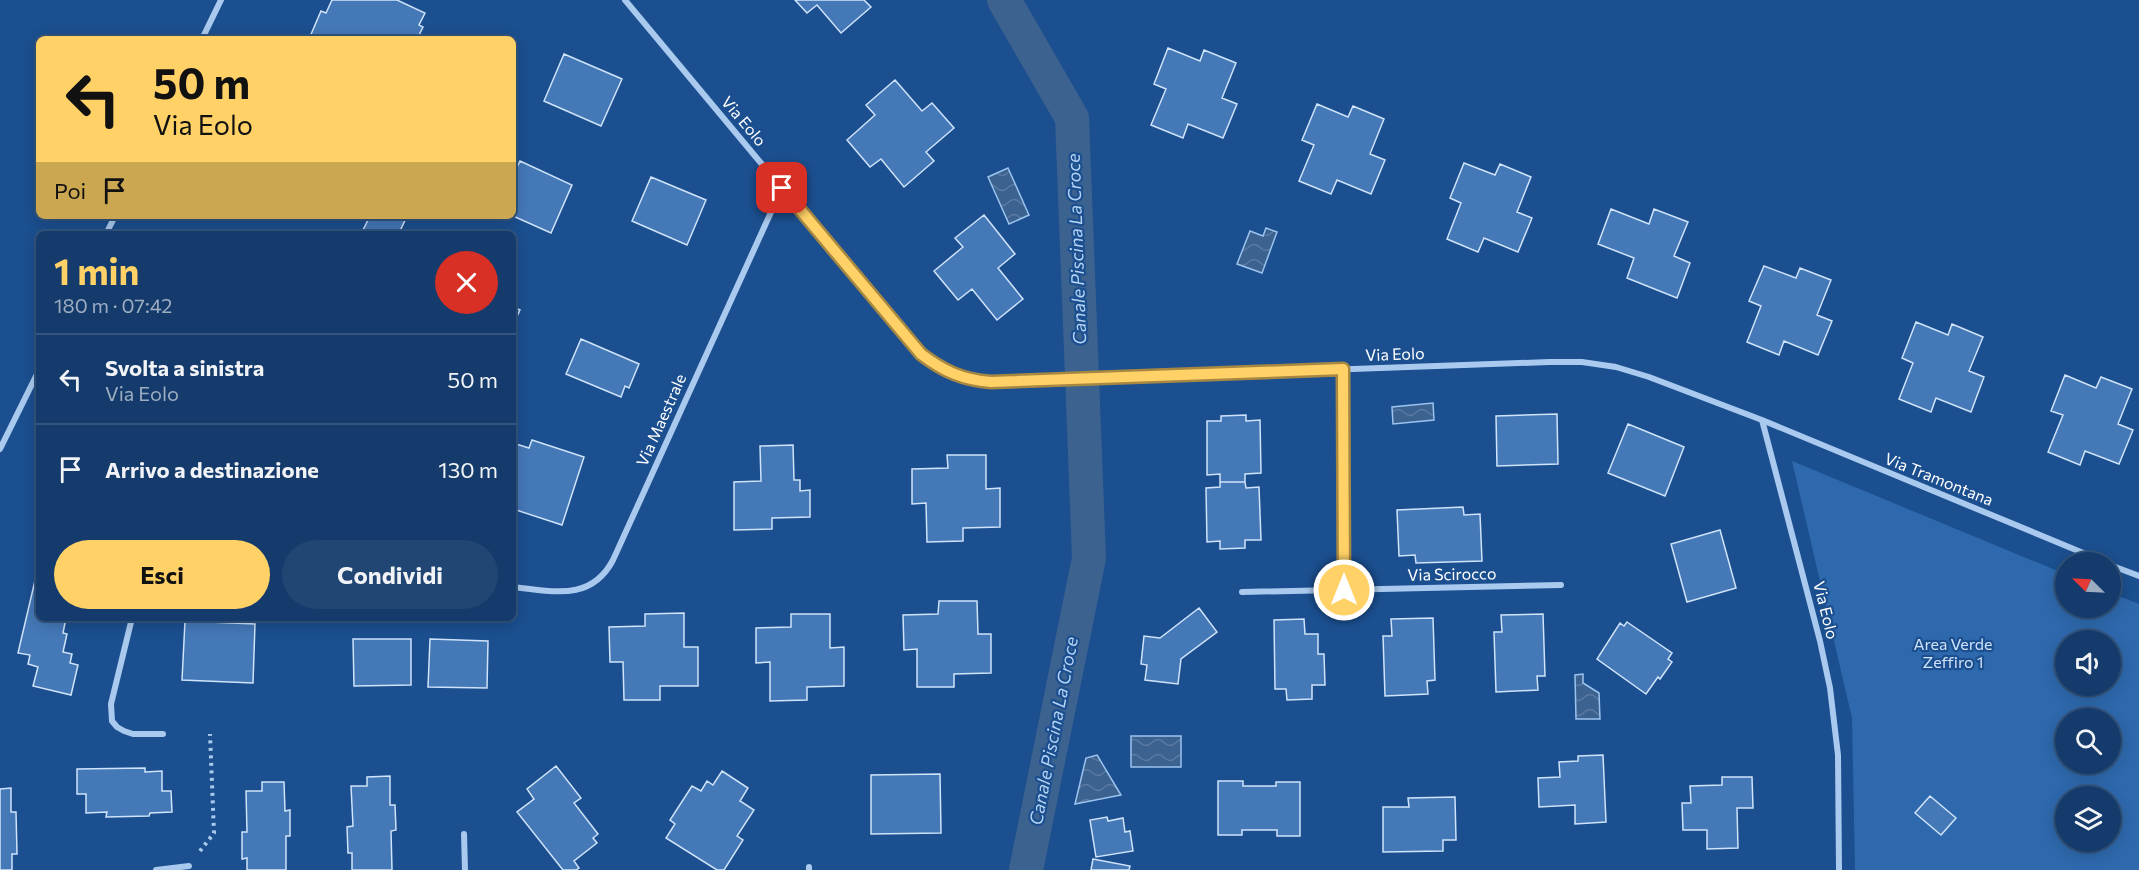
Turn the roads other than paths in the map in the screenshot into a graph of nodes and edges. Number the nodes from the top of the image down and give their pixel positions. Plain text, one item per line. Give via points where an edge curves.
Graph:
1 (221, 0) edge
2 (625, 0) edge
3 (203, 36) edge
4 (782, 188) junction
5 (1343, 369) junction
6 (36, 376) edge
7 (1762, 420) junction
8 (0, 449) edge
9 (2081, 552) edge
10 (2121, 569) edge
11 (2139, 576) edge
12 (1561, 585) dead end
13 (516, 587) edge
14 (1344, 590) junction
15 (1242, 592) dead end
16 (131, 621) edge
17 (163, 734) dead end
18 (464, 834) dead end
19 (189, 866) dead end
20 (156, 870) edge
21 (465, 870) edge
22 (1839, 870) edge

1 - 3 street
2 - 4 street, Via Eolo
4 - 5 street, Via Eolo via 911,343 934,364 955,375 978,381 1055,380
4 - 13 street, Via Maestrale via 604,576 587,587 568,591
5 - 7 street, Via Eolo via 1599,364 1649,377
5 - 14 street
6 - 8 street
7 - 9 street, Via Tramontana
7 - 22 street, Via Eolo via 1830,688 1838,755
10 - 11 street
12 - 14 street, Via Scirocco
14 - 15 street, Via Scirocco
16 - 17 street via 111,704 112,721 133,734
18 - 21 street
19 - 20 street

